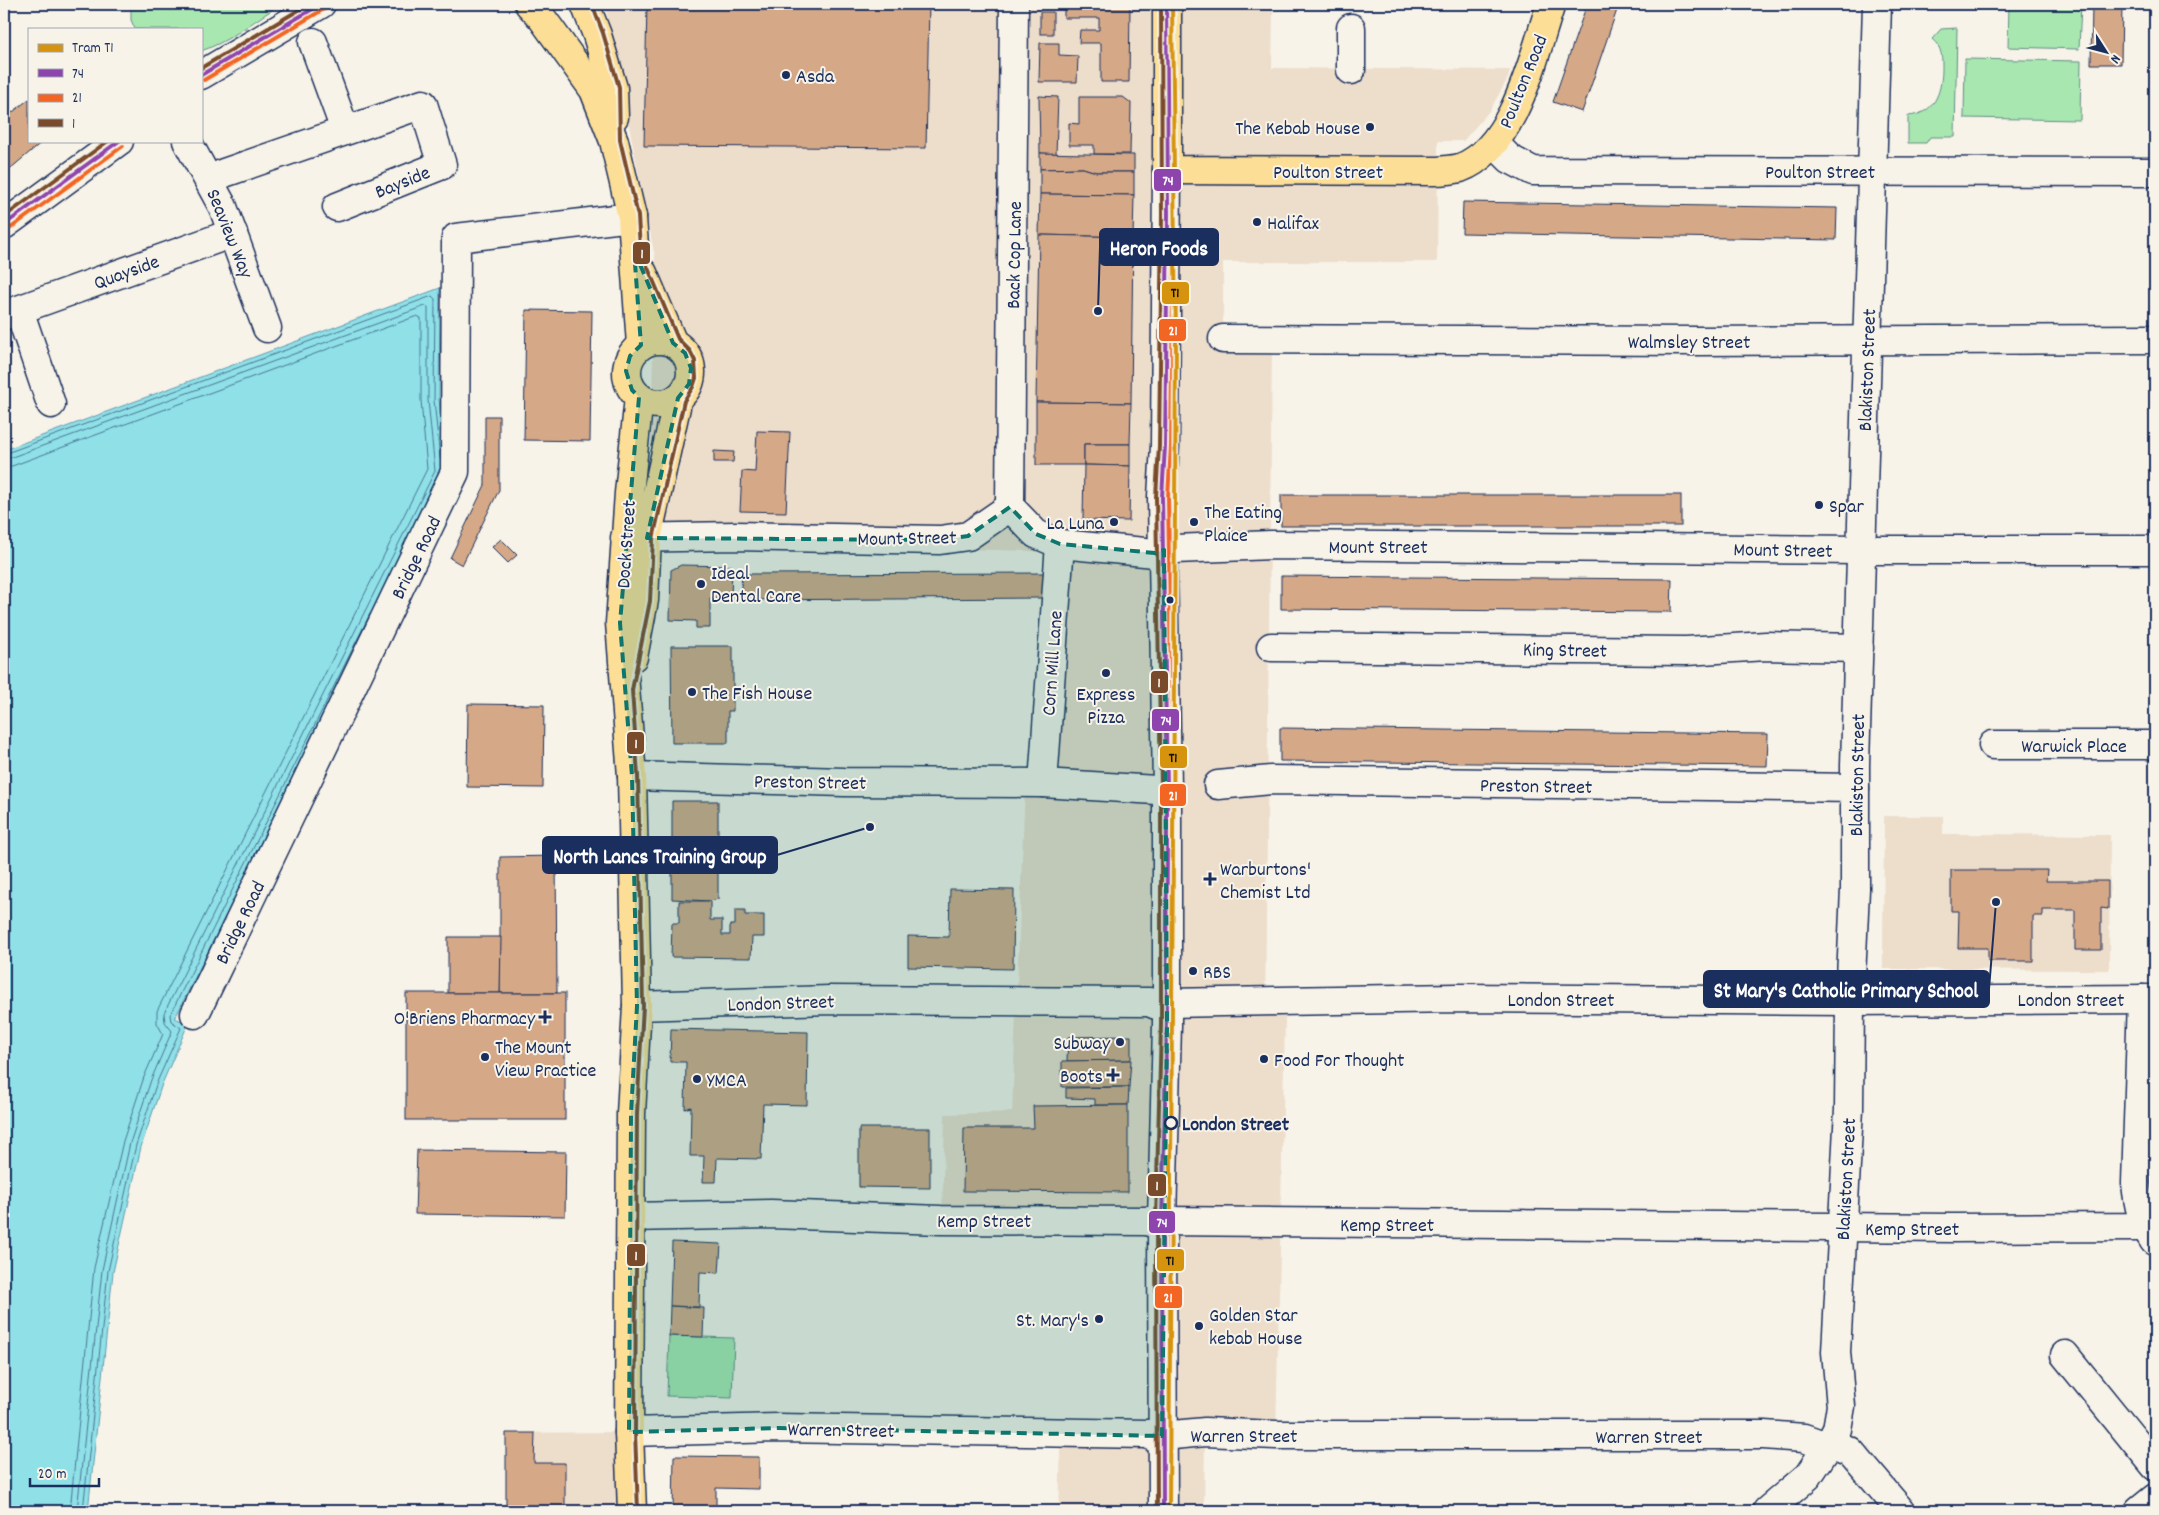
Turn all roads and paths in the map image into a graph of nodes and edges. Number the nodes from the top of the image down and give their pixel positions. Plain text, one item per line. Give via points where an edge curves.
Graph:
1 (321, 4) edge
2 (529, 4) edge
3 (585, 4) edge
4 (1014, 4) edge
5 (1167, 4) edge
6 (1551, 4) edge
7 (1877, 4) edge
8 (1351, 28) dead end
9 (313, 42) dead end
10 (1351, 70) dead end
11 (202, 74) edge
12 (345, 130) junction
13 (614, 141) junction
14 (118, 142) edge
15 (188, 142) edge
16 (1490, 148) junction
17 (1167, 170) junction
18 (1872, 171) junction
19 (2155, 172) edge
20 (210, 180) junction
21 (337, 207) dead end
22 (632, 217) junction
23 (4, 225) edge
24 (233, 233) junction
25 (634, 250) junction
26 (11, 312) edge
27 (267, 328) dead end
28 (1223, 339) dead end
29 (2155, 339) edge
30 (1867, 340) junction
31 (673, 343) junction
32 (640, 345) junction
33 (639, 397) junction
34 (678, 398) junction
35 (50, 404) dead end
36 (1010, 507) junction
37 (636, 538) junction
38 (1060, 544) junction
39 (1164, 550) junction
40 (1861, 550) junction
41 (2155, 550) edge
42 (1271, 647) dead end
43 (1859, 648) junction
44 (1993, 745) dead end
45 (2155, 745) edge
46 (632, 776) junction
47 (1043, 783) junction
48 (1218, 785) dead end
49 (1167, 786) junction
50 (1855, 788) junction
51 (2148, 999) edge
52 (1850, 1001) junction
53 (1167, 1003) junction
54 (637, 1006) junction
55 (195, 1014) dead end
56 (631, 1217) junction
57 (1162, 1221) junction
58 (1842, 1227) junction
59 (2152, 1231) edge
60 (2065, 1355) dead end
61 (629, 1432) junction
62 (1162, 1436) junction
63 (1829, 1445) junction
64 (2155, 1466) edge
65 (2155, 1498) edge
66 (632, 1511) edge
67 (1163, 1511) edge
68 (1767, 1511) edge
69 (1901, 1511) edge
70 (2139, 1511) edge

1 - 11 street
2 - 13 main road via 594,90
3 - 13 main road via 598,35 613,88
4 - 36 street, Back Cop Lane
5 - 17 main road
6 - 16 main road, Poulton Road via 1513,114
7 - 18 street, Blakiston Street
8 - 10 street
9 - 12 street
12 - 20 street, Bayside
12 - 21 street, Bayside via 423,104 442,165
13 - 22 main road
14 - 23 street
15 - 20 street, Seaview Way
16 - 17 main road, Poulton Street via 1459,168 1437,171
16 - 18 street, Poulton Street via 1533,171
17 - 39 street
18 - 19 street, Poulton Street
18 - 30 street, Blakiston Street
20 - 24 street, Seaview Way
22 - 25 main road
22 - 55 street, Bridge Road via 456,238 455,472
24 - 26 street, Quayside
24 - 27 street, Seaview Way
25 - 31 main road
25 - 32 main road
26 - 35 street, Quayside
28 - 30 street, Walmsley Street
29 - 30 street, Walmsley Street
30 - 40 street, Blakiston Street
31 - 32 main road via 654,340
31 - 34 main road via 685,353 691,368 689,384
32 - 33 main road via 630,356 626,372 632,390
33 - 34 main road via 659,404
33 - 37 main road, Dock Street
34 - 37 main road, Dock Street
36 - 37 street, Mount Street via 968,536 940,540 736,536
36 - 38 street, Mount Street via 1036,534
37 - 46 main road, Dock Street via 644,600 626,690
38 - 39 street, Mount Street via 1155,553
38 - 47 street, Corn Mill Lane
39 - 40 street, Mount Street via 1271,545
39 - 49 street
40 - 41 street, Mount Street
40 - 43 street, Blakiston Street
42 - 43 street, King Street
43 - 50 street, Blakiston Street
44 - 45 street, Warwick Place
46 - 47 street, Preston Street
46 - 54 main road, Dock Street
47 - 49 street, Preston Street via 1156,790
48 - 50 street, Preston Street via 1271,780
49 - 53 street
50 - 52 street, Blakiston Street
51 - 52 street, London Street
51 - 59 street via 2136,1183 2138,1204
52 - 53 street, London Street via 1456,998
52 - 58 street, Blakiston Street via 1849,1109
53 - 54 street, London Street via 830,1000
53 - 57 street
54 - 56 main road, Dock Street via 631,1114
56 - 57 street, Kemp Street via 771,1214 941,1220 1147,1220 1156,1224
56 - 61 main road, Dock Street
57 - 58 street, Kemp Street
57 - 62 street
58 - 59 street, Kemp Street
58 - 63 street, Blakiston Street via 1836,1352 1841,1406 1837,1429
60 - 64 street
61 - 62 street, Warren Street via 778,1428
61 - 66 main road, Dock Street
62 - 63 street, Warren Street via 1204,1432 1764,1436 1804,1438
62 - 67 street
63 - 68 street, Blakiston Street via 1808,1476
63 - 69 street via 1850,1452
65 - 70 street

